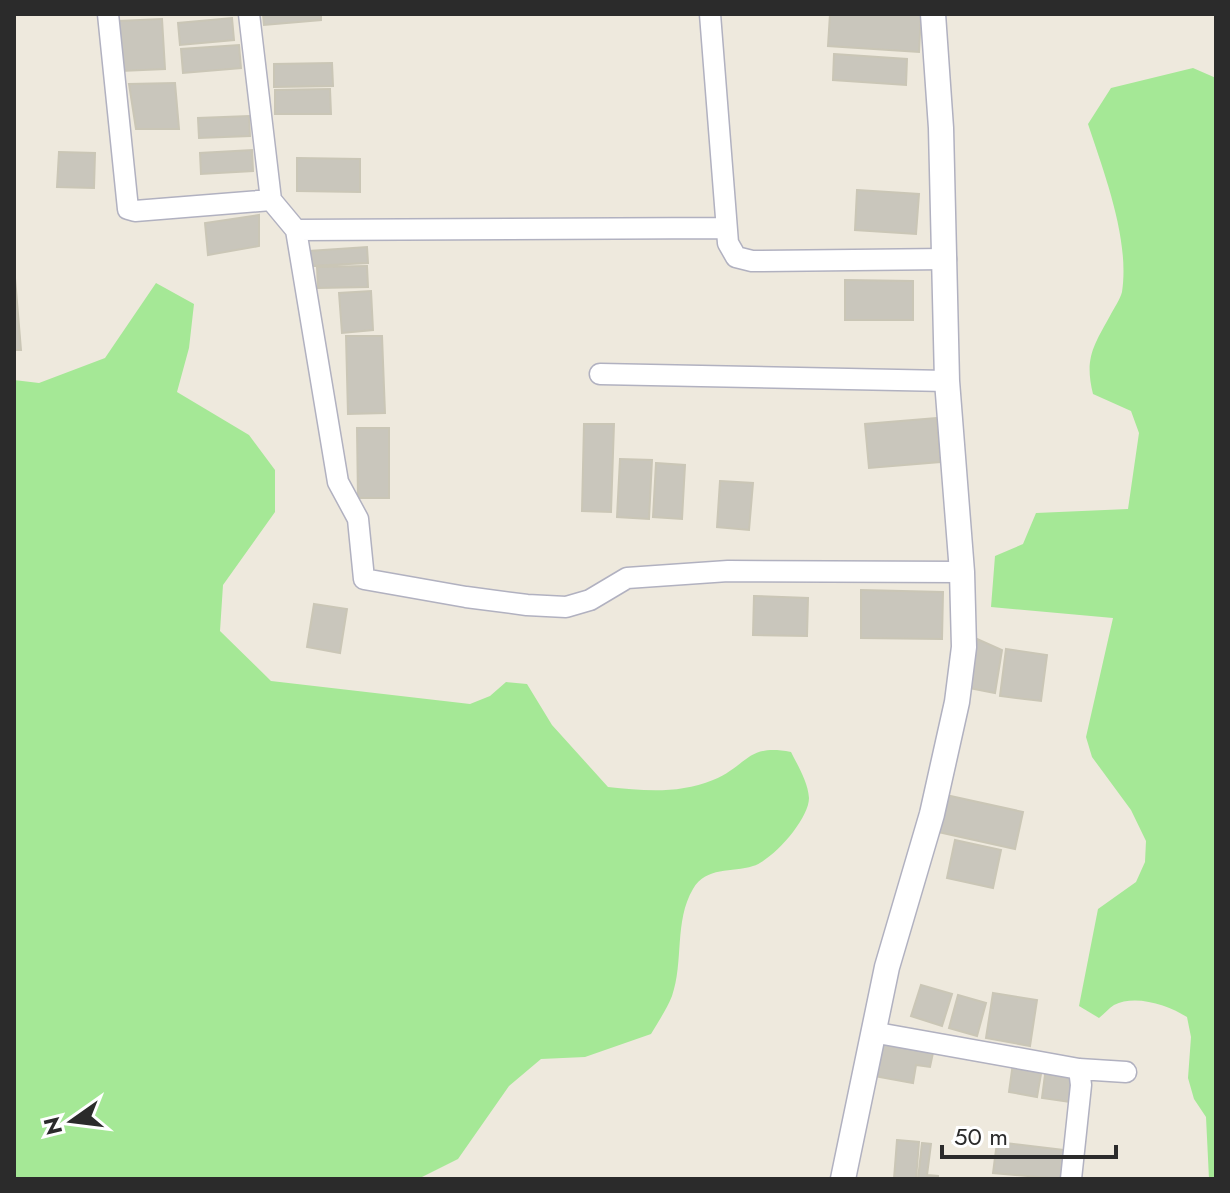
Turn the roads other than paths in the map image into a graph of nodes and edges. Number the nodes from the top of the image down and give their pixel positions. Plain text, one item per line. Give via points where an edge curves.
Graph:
1 (108, 14) edge
2 (249, 14) edge
3 (710, 14) edge
4 (933, 14) edge
5 (271, 200) junction
6 (726, 228) junction
7 (296, 230) junction
8 (946, 259) junction
9 (600, 374) dead end
10 (947, 381) junction
11 (962, 572) junction
12 (872, 1032) junction
13 (1079, 1069) junction
14 (1126, 1072) dead end
15 (843, 1179) edge
16 (1071, 1179) edge

1 - 5 street via 128,209
2 - 5 street
3 - 6 street
4 - 8 street
5 - 7 street
6 - 7 street
6 - 8 street via 731,252 744,260
7 - 11 street via 338,482 358,519 361,574 366,580 566,607 627,578 728,571
8 - 10 street
9 - 10 street
10 - 11 street
11 - 12 street via 964,647 957,702
12 - 13 street
12 - 15 street
13 - 14 street
13 - 16 street

